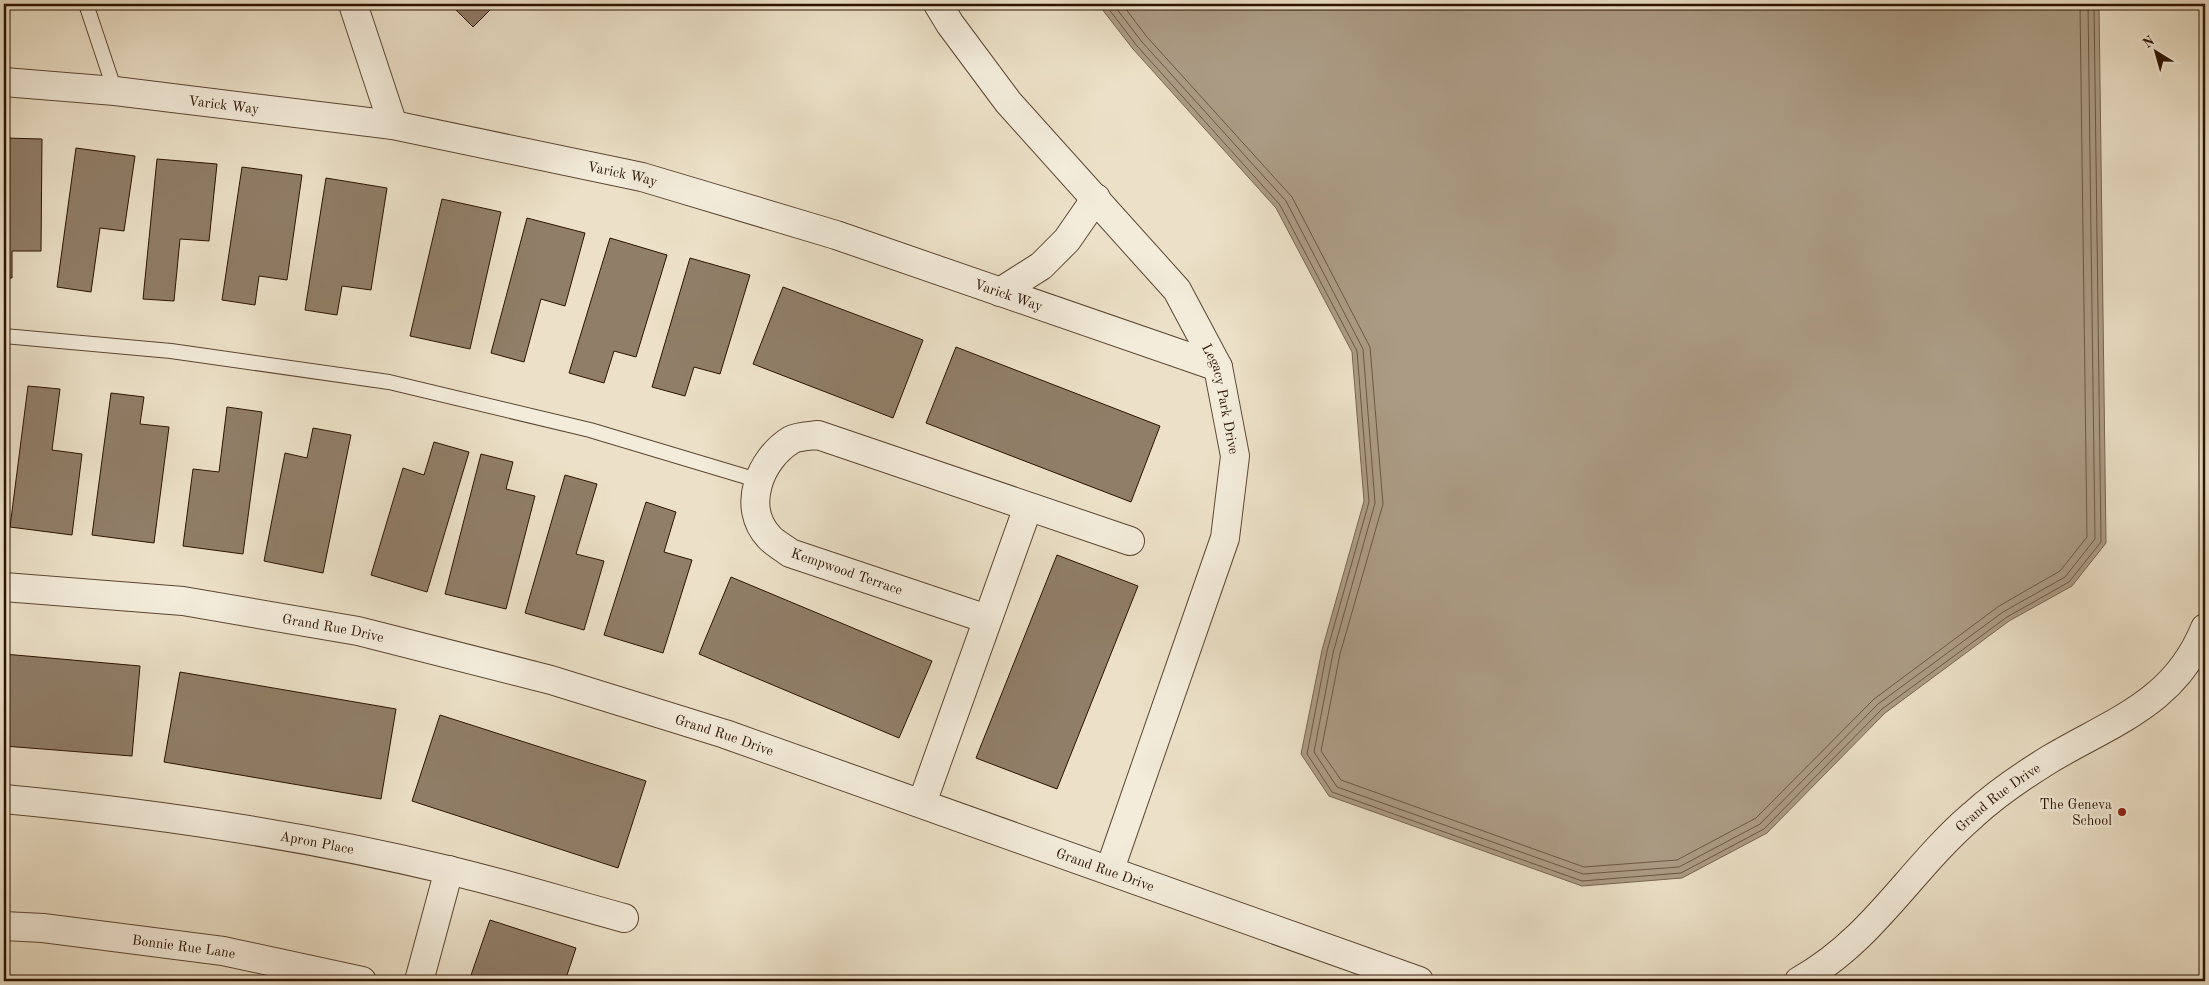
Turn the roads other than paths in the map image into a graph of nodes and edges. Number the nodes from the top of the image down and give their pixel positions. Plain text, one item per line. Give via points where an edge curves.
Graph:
1 (86, 4) edge
2 (353, 4) edge
3 (938, 4) edge
4 (4, 82) edge
5 (115, 91) junction
6 (394, 125) junction
7 (1096, 198) junction
8 (1000, 292) junction
9 (4, 336) edge
10 (1218, 367) junction
11 (757, 480) junction
12 (1028, 507) junction
13 (1130, 541) dead end
14 (4, 587) edge
15 (988, 619) junction
16 (2205, 628) edge
17 (4, 798) edge
18 (922, 803) junction
19 (1110, 869) junction
20 (449, 870) junction
21 (624, 918) dead end
22 (4, 926) edge
23 (362, 981) edge
24 (419, 981) edge
25 (1420, 981) edge
26 (1799, 981) edge

1 - 5 lane
2 - 6 street
3 - 7 street, Legacy Park Drive via 1008,102
4 - 5 street, Varick Way
5 - 6 street, Varick Way
6 - 8 street, Varick Way via 642,177 836,235
7 - 8 street via 1067,240 1041,266
7 - 10 street, Legacy Park Drive via 1177,290
8 - 10 street, Varick Way
9 - 11 lane via 171,351 389,382 590,430
10 - 19 street, Legacy Park Drive via 1235,456 1225,538
11 - 12 street via 773,456 792,439 818,435
11 - 15 street, Kempwood Terrace via 755,513 768,537 790,553
12 - 13 street
12 - 15 street
14 - 18 street, Grand Rue Drive via 183,601 358,631 560,683 725,734
15 - 18 street
16 - 26 street, Grand Rue Drive via 2180,672 2154,699 2122,721 2050,759 1974,813 1941,844 1871,926 1841,954
17 - 20 street, Apron Place via 93,807 313,841
18 - 19 street, Grand Rue Drive
19 - 25 street, Grand Rue Drive
20 - 21 street, Apron Place
20 - 24 street
22 - 23 street, Bonnie Rue Lane via 223,951

